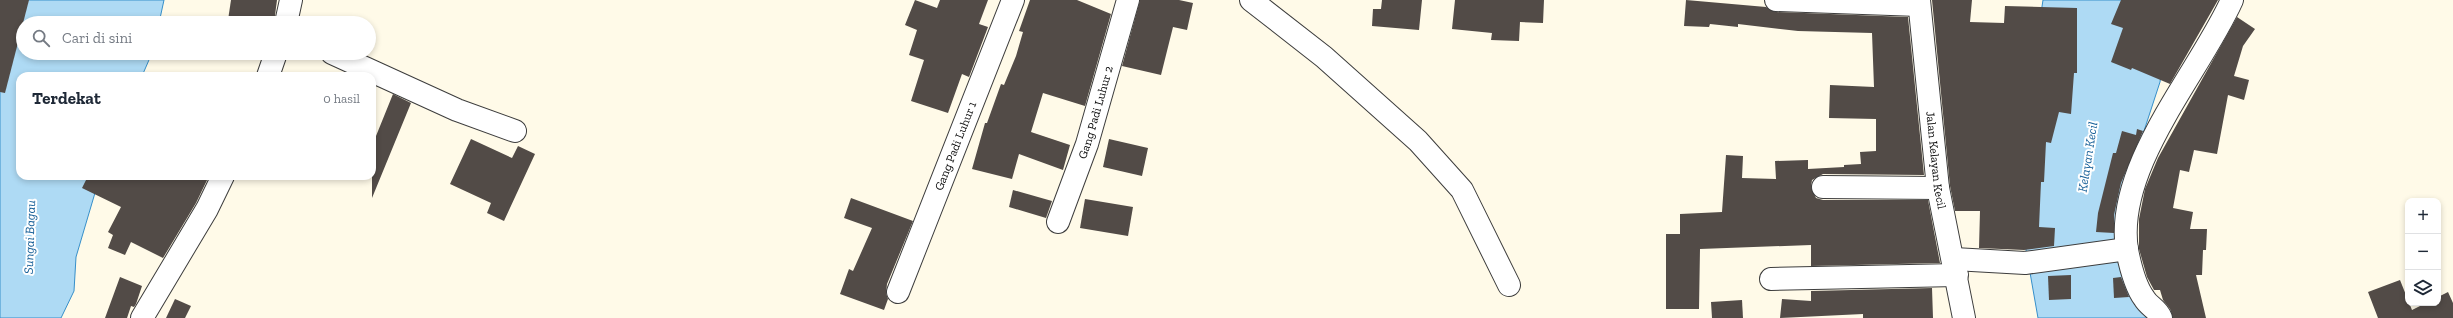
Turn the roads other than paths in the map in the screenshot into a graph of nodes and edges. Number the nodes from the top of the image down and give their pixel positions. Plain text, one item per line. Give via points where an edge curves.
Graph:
1 (291, 0) edge
2 (1013, 0) edge
3 (1128, 0) edge
4 (1250, 0) edge
5 (1776, 0) edge
6 (2232, 0) edge
7 (1919, 3) edge
8 (288, 16) edge
9 (274, 60) edge
10 (347, 60) edge
11 (269, 72) edge
12 (374, 72) edge
13 (376, 73) edge
14 (515, 131) dead end
15 (221, 180) edge
16 (1823, 187) dead end
17 (1938, 188) junction
18 (1058, 222) dead end
19 (2124, 250) junction
20 (1955, 267) junction
21 (1771, 279) dead end
22 (1509, 285) dead end
23 (898, 292) dead end
24 (142, 318) edge
25 (1964, 318) edge
26 (2162, 318) edge

1 - 8 street
2 - 23 street, Gang Padi Luhur 1
3 - 18 street, Gang Padi Luhur 2 via 1087,144
4 - 22 street via 1324,57 1418,141 1462,190
5 - 7 street
6 - 19 street via 2160,126 2137,177 2127,210
7 - 17 street, Jalan Kelayan Kecil
9 - 11 street
10 - 12 street
13 - 14 street via 458,110
15 - 24 street via 208,209
16 - 17 street
17 - 20 street, Jalan Kelayan Kecil
19 - 20 street via 2025,262
19 - 26 street via 2144,299 2158,310
20 - 21 street
20 - 25 street, Jalan Kelayan Kecil

